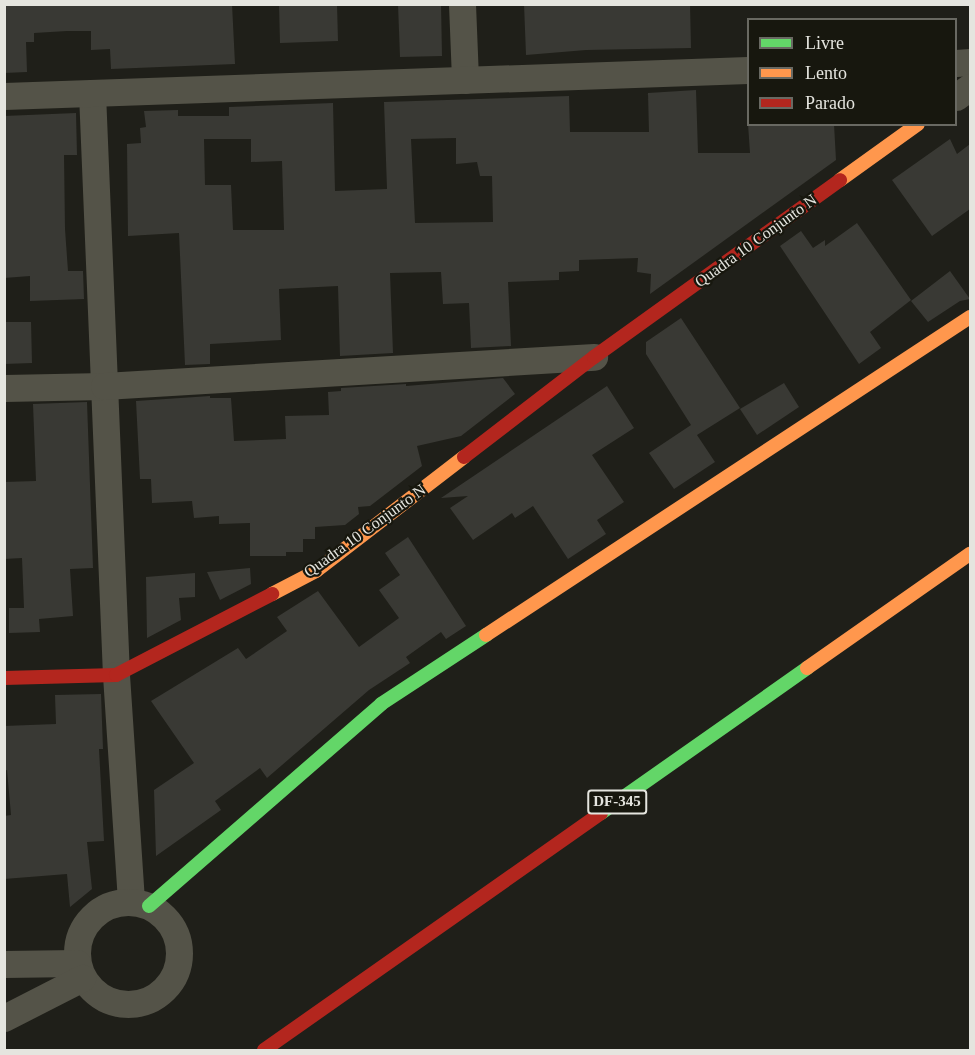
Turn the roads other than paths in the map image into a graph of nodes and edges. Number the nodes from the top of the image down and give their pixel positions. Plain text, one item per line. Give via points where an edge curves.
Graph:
1 (462, 4) edge
2 (747, 70) edge
3 (465, 80) junction
4 (970, 87) edge
5 (92, 93) junction
6 (4, 96) edge
7 (957, 97) edge
8 (915, 126) edge
9 (970, 317) edge
10 (594, 357) junction
11 (104, 386) junction
12 (4, 388) edge
13 (970, 554) edge
14 (116, 675) junction
15 (4, 678) edge
16 (140, 904) junction
17 (4, 964) edge
18 (79, 970) junction
19 (4, 1018) edge
20 (264, 1050) edge

1 - 3 street
2 - 3 street
3 - 5 street
4 - 7 street
5 - 6 street
5 - 11 street
8 - 10 street, Quadra 10 Conjunto N
9 - 16 street via 381,704
10 - 11 street
10 - 14 street, Quadra 10 Conjunto N via 316,571
11 - 12 street
11 - 14 street
13 - 20 street, DF-345 / DF-345
14 - 15 street
14 - 16 street
16 - 18 street via 115,903 88,919 76,947
16 - 18 street via 164,916 175,930 179,947 175,973 159,994 126,1005 109,1001 93,992
17 - 18 street
18 - 19 street

